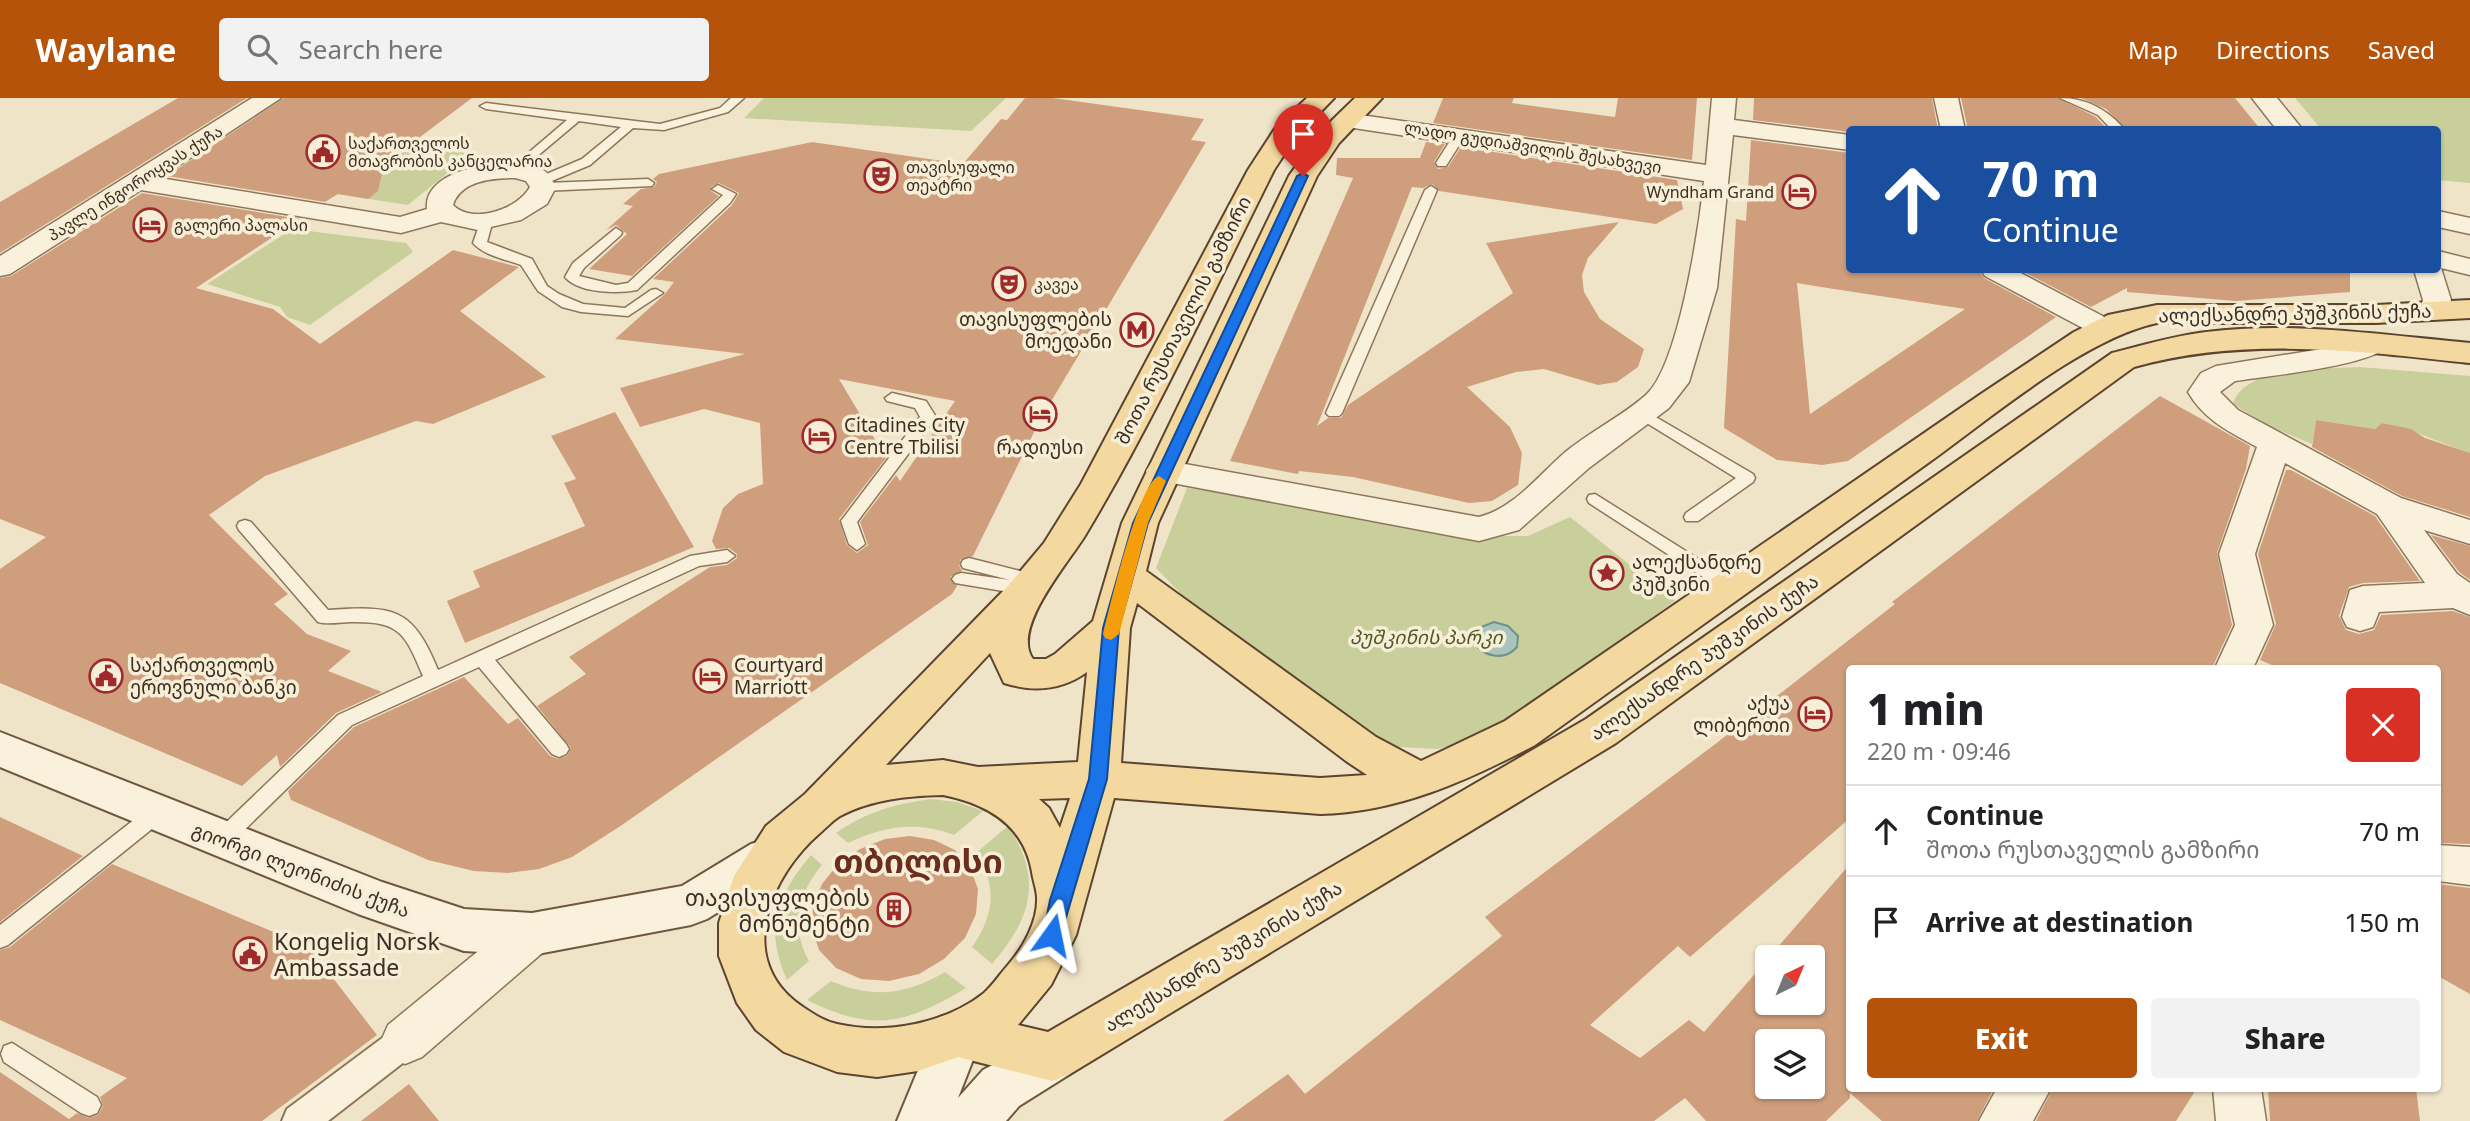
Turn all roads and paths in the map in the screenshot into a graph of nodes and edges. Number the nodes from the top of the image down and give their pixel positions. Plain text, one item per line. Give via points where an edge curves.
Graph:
1 (269, 98) edge
2 (738, 98) edge
3 (1321, 98) edge
4 (1369, 98) edge
5 (1724, 98) edge
6 (1946, 98) edge
7 (2066, 98) edge
8 (2264, 98) edge
9 (485, 106) dead end
10 (576, 118) junction
11 (1347, 120) junction
12 (630, 125) junction
13 (1722, 126) junction
14 (1951, 126) edge
15 (2115, 126) edge
16 (2288, 126) edge
17 (1459, 136) junction
18 (1846, 142) edge
19 (1442, 163) dead end
20 (516, 170) junction
21 (1718, 175) junction
22 (137, 182) junction
23 (648, 183) dead end
24 (542, 184) junction
25 (718, 189) dead end
26 (1431, 190) dead end
27 (443, 213) junction
28 (487, 220) junction
29 (616, 232) dead end
30 (2441, 260) edge
31 (2470, 267) edge
32 (0, 268) edge
33 (2001, 273) edge
34 (2429, 273) edge
35 (656, 293) dead end
36 (2470, 309) edge
37 (2434, 311) junction
38 (2104, 328) junction
39 (2375, 344) junction
40 (2470, 353) edge
41 (892, 398) dead end
42 (1334, 413) dead end
43 (1642, 414) junction
44 (2275, 442) junction
45 (1163, 471) junction
46 (1595, 499) dead end
47 (2389, 506) junction
48 (1692, 517) dead end
49 (1507, 522) joint
50 (244, 526) dead end
51 (2470, 532) edge
52 (857, 544) dead end
53 (727, 556) dead end
54 (965, 572) dead end
55 (1124, 574) junction
56 (1035, 579) junction
57 (1729, 586) junction
58 (2465, 598) edge
59 (2360, 617) dead end
60 (1111, 628) junction
61 (481, 656) junction
62 (2235, 665) edge
63 (433, 678) junction
64 (0, 749) edge
65 (559, 749) dead end
66 (1419, 778) junction
67 (1098, 779) junction
68 (979, 784) junction
69 (820, 807) junction
70 (156, 814) junction
71 (223, 838) junction
72 (767, 858) junction
73 (2441, 863) edge
74 (2470, 866) edge
75 (1060, 900) junction
76 (532, 934) junction
77 (0, 938) edge
78 (958, 1034) junction
79 (405, 1041) joint
80 (12, 1054) dead end
81 (1052, 1057) junction
82 (2024, 1092) edge
83 (2238, 1092) edge
84 (89, 1105) dead end
85 (300, 1121) edge
86 (923, 1121) edge
87 (972, 1121) edge
88 (2004, 1121) edge
89 (2241, 1121) edge

1 - 22 street, პავლე ინგოროყვას ქუჩა
2 - 12 lane via 724,110 660,128
3 - 56 main road, შოთა რუსთაველის გამზირი via 1285,133 1261,170 1098,485
4 - 11 main road
5 - 13 street
6 - 14 street
7 - 15 lane via 2102,113
8 - 16 street
9 - 10 lane
10 - 12 lane
10 - 20 lane
11 - 17 street, ლადო გუდიაშვილის შესახვევი
11 - 45 main road via 1303,176
12 - 24 lane via 586,162
13 - 18 street
13 - 21 street
17 - 19 lane
17 - 21 street, ლადო გუდიაშვილის შესახვევი
20 - 24 street via 536,176
20 - 27 street via 482,174 452,187 440,200
21 - 43 street via 1703,288 1673,382
22 - 27 street via 401,225
22 - 32 street, პავლე ინგოროყვას ქუჩა
23 - 24 lane
24 - 28 street via 536,200 527,207
25 - 29 lane via 730,194 726,200 650,272 624,289 586,284 572,277
26 - 42 lane
27 - 28 street via 460,220
28 - 35 lane via 480,243 527,262 539,289 559,303 628,312
30 - 31 street
33 - 38 street
34 - 37 street via 2437,300
36 - 37 main road, ალექსანდრე პუშკინის ქუჩა
37 - 38 main road, ალექსანდრე პუშკინის ქუჩა via 2157,314
38 - 57 main road, ალექსანდრე პუშკინის ქუჩა
39 - 40 main road, ალექსანდრე პუშკინის ქუჩა
39 - 44 street via 2353,354 2227,373 2212,380 2204,392 2210,403
39 - 81 main road, ალექსანდრე პუშკინის ქუჩა via 2247,338 2156,349 2123,360 1601,731
41 - 52 lane via 921,404 928,417 849,521
43 - 48 lane via 1747,478
43 - 49 street via 1577,460
44 - 47 street
44 - 62 street via 2237,554 2254,625
45 - 49 street via 1479,529
45 - 55 main road
46 - 57 lane
47 - 51 street
47 - 58 street via 2444,583
50 - 63 lane via 324,617 367,616 400,622 414,638
53 - 61 lane via 696,560
54 - 56 lane
55 - 60 main road
55 - 66 main road via 1361,749
56 - 60 main road via 1008,650 1009,662 1018,672 1045,676 1060,670
56 - 69 main road
57 - 66 main road, ალექსანდრე პუშკინის ქუჩა via 1520,733 1466,761
58 - 59 street via 2363,599
60 - 67 main road
61 - 63 lane
61 - 65 lane
63 - 71 lane via 345,720
64 - 70 main road, გიორგი ლეონიძის ქუჩა
66 - 67 main road via 1352,797
67 - 68 main road
67 - 75 main road
68 - 69 main road via 940,776 900,777 859,788
68 - 75 main road via 1007,797 1031,816 1048,840 1058,868
69 - 72 main road
70 - 71 main road, გიორგი ლეონიძის ქუჩა
70 - 77 lane
71 - 76 main road, გიორგი ლეონიძის ქუჩა via 443,924 464,930
72 - 76 main road, გიორგი ლეონიძის ქუჩა via 691,905
72 - 78 main road via 750,890 742,923 743,956 754,987 773,1014 802,1035 850,1050 918,1048
73 - 74 street
75 - 78 main road via 1052,935 1034,970 1000,1009
76 - 79 street
78 - 81 main road
78 - 86 main road
79 - 85 street
80 - 84 lane
81 - 87 main road via 1002,1088
82 - 88 street
83 - 89 street

